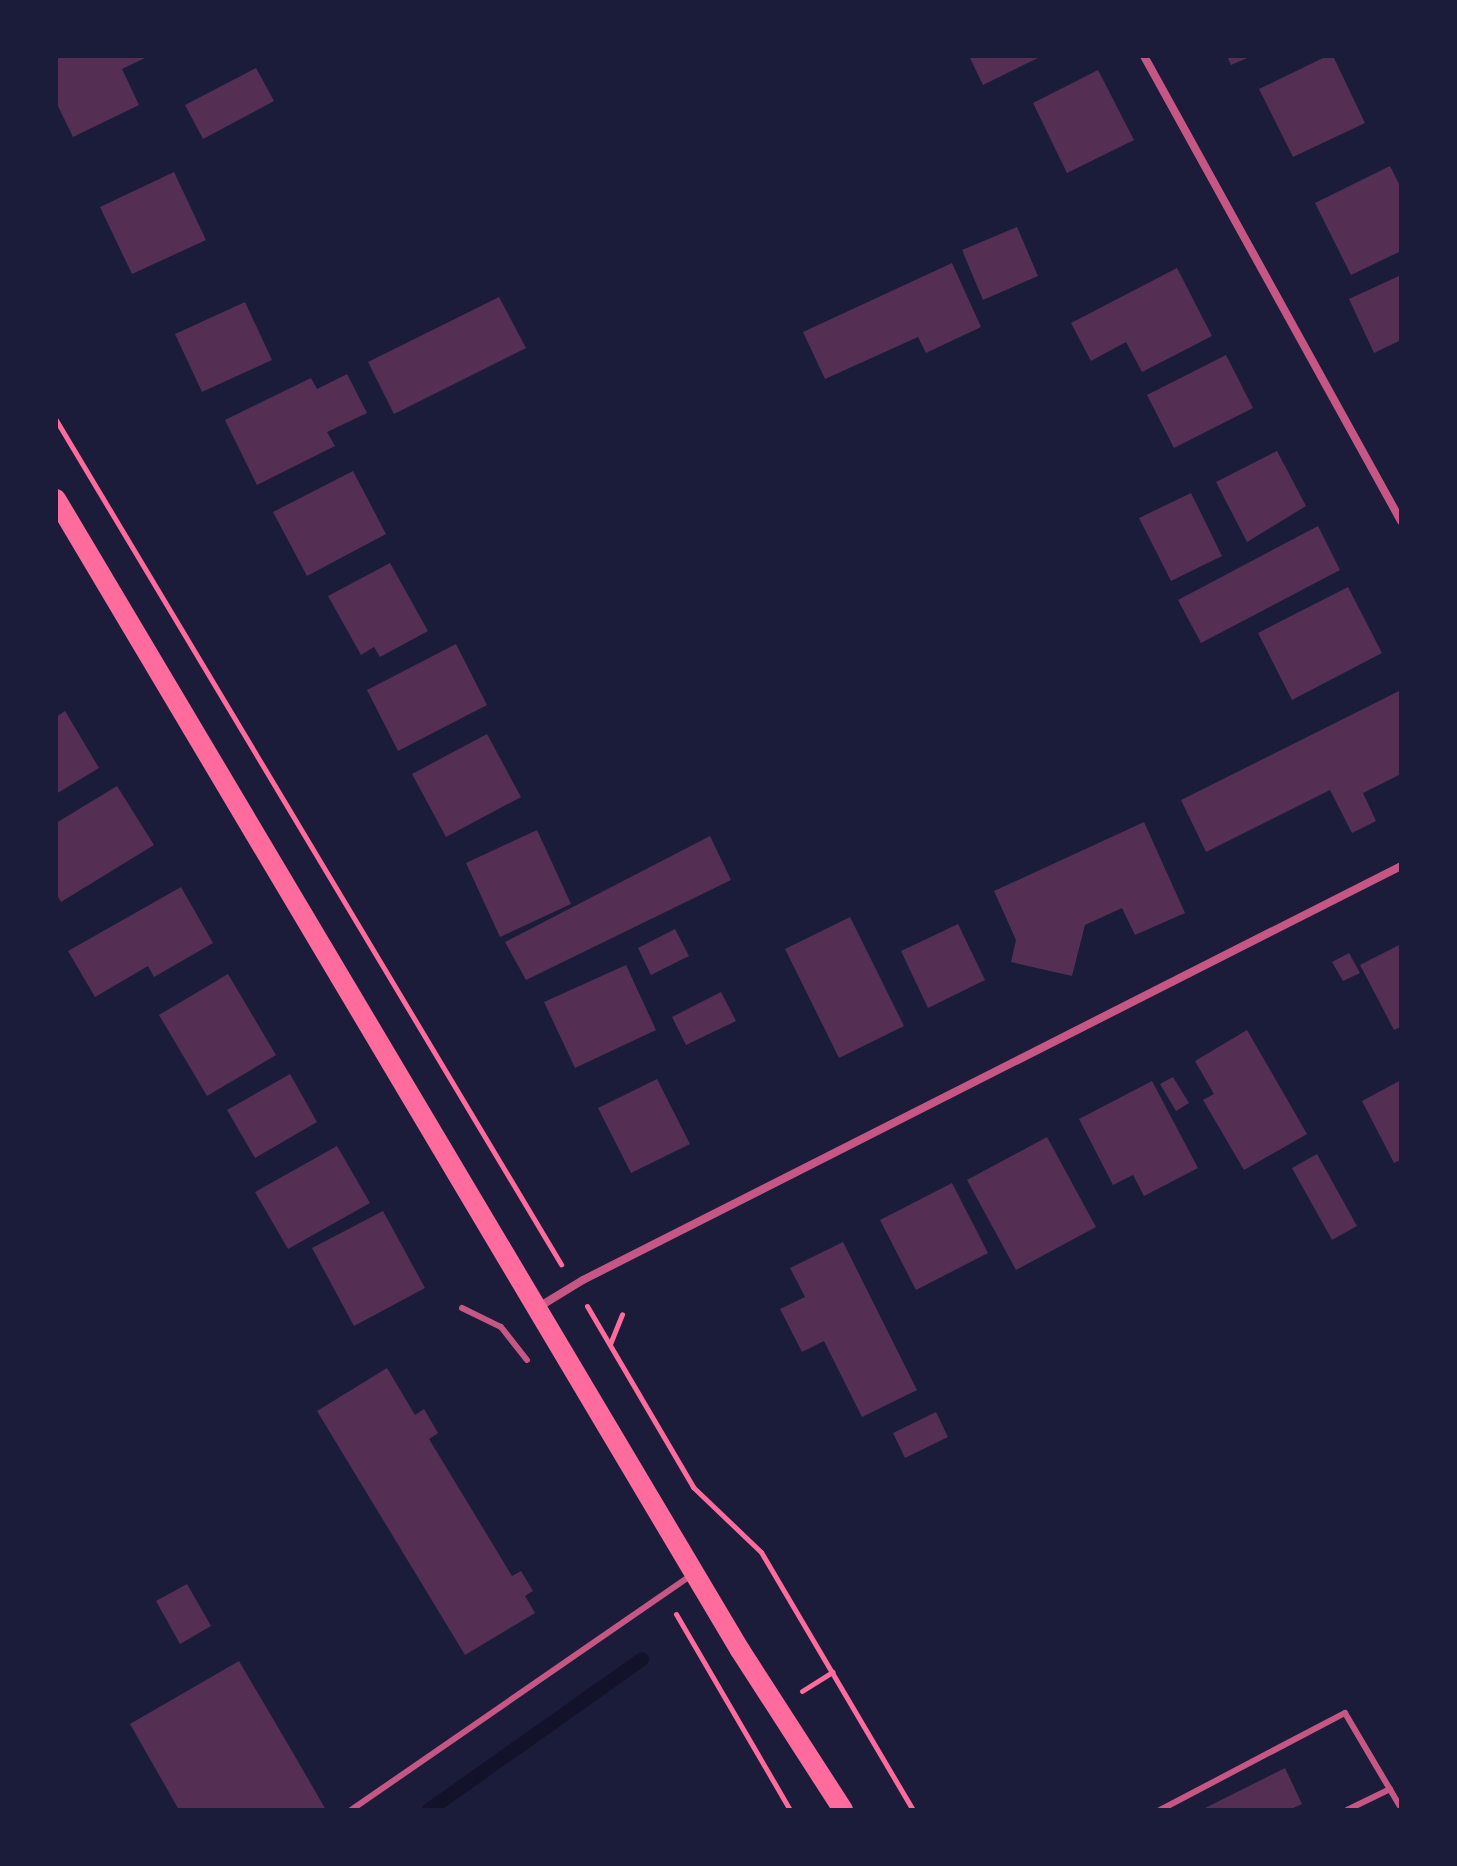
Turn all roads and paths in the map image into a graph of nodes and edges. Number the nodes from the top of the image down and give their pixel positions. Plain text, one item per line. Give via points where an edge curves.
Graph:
1 (1144, 56) edge
2 (56, 420) edge
3 (56, 499) edge
4 (1401, 521) edge
5 (1401, 866) edge
6 (574, 1286) junction
7 (462, 1308) dead end
8 (537, 1308) junction
9 (622, 1314) dead end
10 (610, 1344) junction
11 (527, 1360) dead end
12 (696, 1572) junction
13 (663, 1594) junction
14 (1390, 1789) junction
15 (1401, 1808) edge
16 (351, 1810) edge
17 (790, 1810) edge
18 (843, 1810) edge
19 (913, 1810) edge
20 (1160, 1810) edge
21 (1347, 1810) edge

1 - 4 street
2 - 6 path
3 - 8 main road
5 - 6 street
6 - 8 street
6 - 10 path
7 - 11 lane via 501,1327
8 - 12 main road
9 - 10 path
10 - 19 path via 693,1487 761,1552
12 - 13 lane
12 - 18 main road
13 - 16 lane
13 - 17 path
14 - 15 lane
14 - 20 lane via 1345,1713
14 - 21 lane

